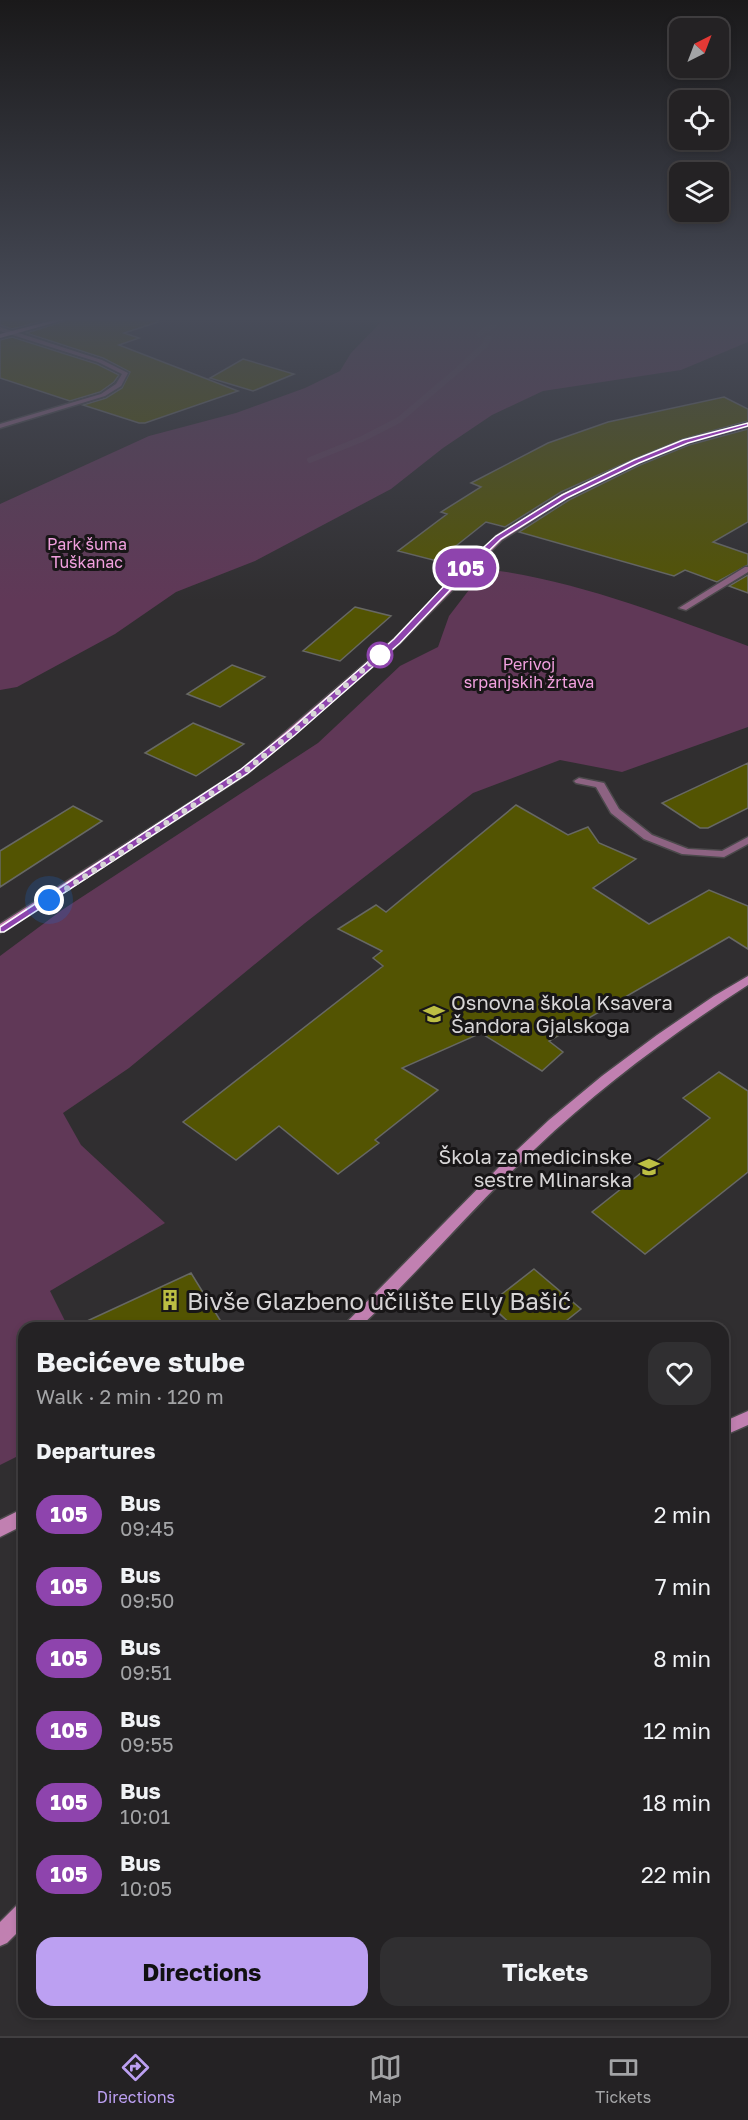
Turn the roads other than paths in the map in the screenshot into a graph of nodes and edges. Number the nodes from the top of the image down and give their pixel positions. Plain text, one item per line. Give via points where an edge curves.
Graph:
1 (50, 411) edge
2 (748, 425) edge
3 (0, 426) edge
4 (748, 569) edge
5 (683, 608) dead end
6 (579, 781) dead end
7 (748, 840) edge
8 (0, 929) edge
9 (748, 980) edge
10 (355, 1322) edge
11 (748, 1418) edge
12 (729, 1426) edge
13 (18, 1519) edge
14 (0, 1528) edge
15 (18, 1918) edge
16 (0, 1936) edge

1 - 3 street
2 - 8 street via 686,442 637,462 565,496 499,538 397,641 244,772
4 - 5 street
6 - 7 street via 600,785 615,811 648,837 686,852 724,854
9 - 10 street via 677,1025 597,1084 526,1148 385,1296
11 - 12 street
13 - 14 street
15 - 16 street

